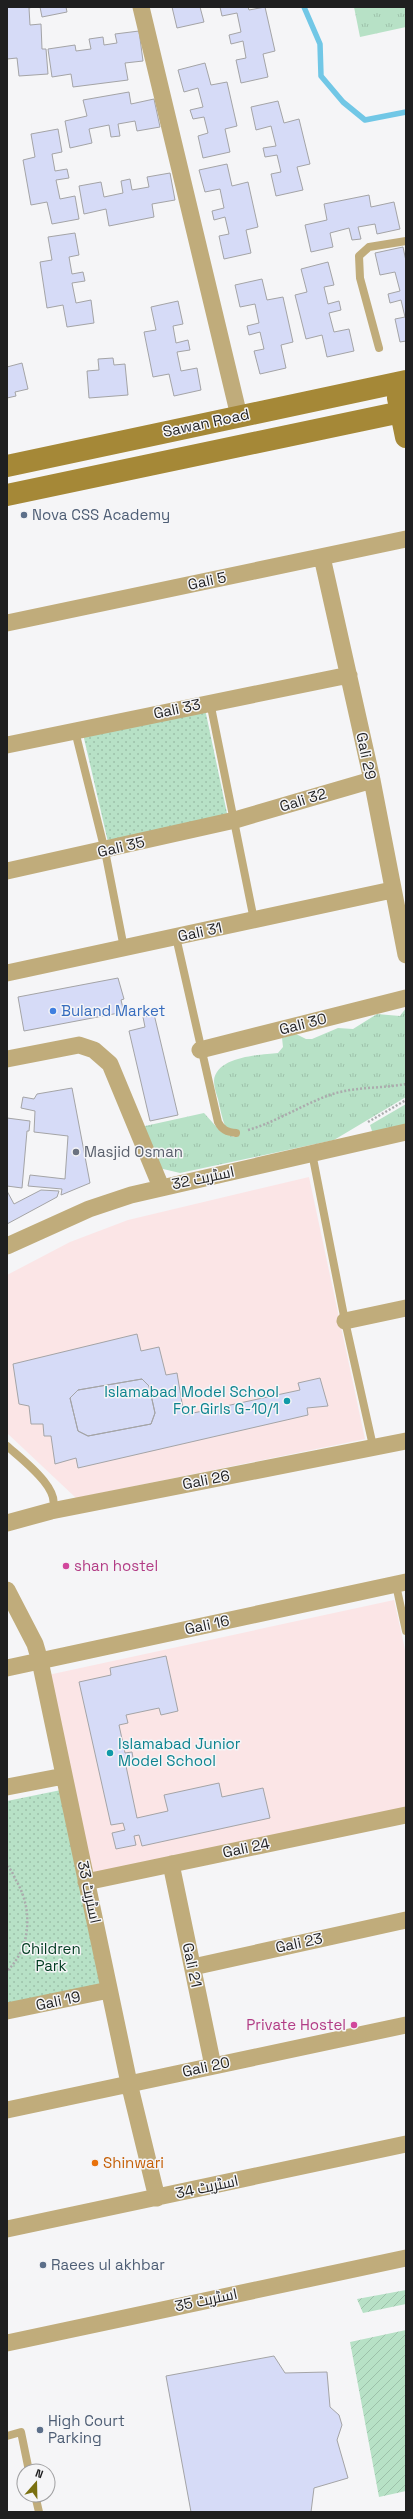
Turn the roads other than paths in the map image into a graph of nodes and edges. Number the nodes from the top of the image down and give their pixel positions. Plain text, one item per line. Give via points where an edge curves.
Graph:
1 (141, 7) edge
2 (406, 241) edge
3 (379, 348) dead end
4 (400, 382) edge
5 (403, 412) edge
6 (239, 416) junction
7 (406, 437) edge
8 (7, 466) edge
9 (7, 496) edge
10 (406, 539) edge
11 (322, 557) junction
12 (7, 623) edge
13 (348, 675) junction
14 (210, 702) junction
15 (75, 730) junction
16 (7, 745) edge
17 (372, 780) junction
18 (235, 820) junction
19 (105, 850) junction
20 (7, 872) edge
21 (392, 890) junction
22 (254, 920) junction
23 (176, 937) junction
24 (124, 948) junction
25 (406, 955) edge
26 (7, 973) edge
27 (406, 998) edge
28 (200, 1050) junction
29 (7, 1058) edge
30 (406, 1132) edge
31 (236, 1133) road end
32 (312, 1153) junction
33 (161, 1187) junction
34 (7, 1246) edge
35 (406, 1308) edge
36 (345, 1320) junction
37 (406, 1441) edge
38 (7, 1446) edge
39 (373, 1446) junction
40 (52, 1504) junction
41 (7, 1523) edge
42 (401, 1583) edge
43 (7, 1590) edge
44 (406, 1631) edge
45 (40, 1661) junction
46 (7, 1668) edge
47 (64, 1776) junction
48 (7, 1787) edge
49 (406, 1815) edge
50 (171, 1864) junction
51 (86, 1882) junction
52 (406, 1920) edge
53 (193, 1967) junction
54 (109, 1990) junction
55 (7, 2011) edge
56 (406, 2025) edge
57 (213, 2066) junction
58 (129, 2084) junction
59 (7, 2110) edge
60 (406, 2144) edge
61 (157, 2198) junction
62 (7, 2229) edge
63 (406, 2258) edge
64 (7, 2343) edge
65 (7, 2436) edge
66 (27, 2463) edge

1 - 6 street
2 - 3 lane via 369,246 359,256 360,278
4 - 5 main road
4 - 6 main road, Sawan Road
5 - 7 main road
5 - 9 main road, Sawan Road
6 - 8 main road, Sawan Road
10 - 11 street, Gali 5
11 - 12 street, Gali 5
11 - 13 street, Gali 29
13 - 14 street, Gali 33
13 - 17 street, Gali 29
14 - 15 street, Gali 33
14 - 18 lane
15 - 16 street, Gali 33
15 - 19 lane
17 - 18 street, Gali 32
17 - 21 street, Gali 29
18 - 19 street, Gali 35
18 - 22 lane
19 - 20 street, Gali 35
19 - 24 lane
21 - 22 street, Gali 31
21 - 25 street, Gali 29
22 - 23 street, Gali 31
23 - 24 street, Gali 31
23 - 28 lane
24 - 26 street, Gali 31
27 - 28 street, Gali 30
28 - 31 lane via 218,1122 221,1128
29 - 33 street via 79,1045 88,1047 102,1056 117,1078
30 - 32 street, اسٹریٹ 32
32 - 33 street, اسٹریٹ 32
32 - 36 lane
33 - 34 street, اسٹریٹ 32 via 89,1209
35 - 36 street
36 - 39 lane
37 - 39 street, Gali 26
38 - 40 lane via 48,1486
39 - 40 street, Gali 26 via 70,1507
40 - 41 street, Gali 26
42 - 44 lane
42 - 45 street, Gali 16
43 - 45 street, اسٹریٹ 33 via 35,1644
45 - 46 street, Gali 16
45 - 47 street, اسٹریٹ 33
47 - 48 street
47 - 51 street, اسٹریٹ 33
49 - 50 street, Gali 24
50 - 51 street, Gali 24
50 - 53 street, Gali 21
51 - 54 street, اسٹریٹ 33
52 - 53 street, Gali 23
53 - 57 street, Gali 21
54 - 55 street, Gali 19
54 - 58 street, اسٹریٹ 33
56 - 57 street, Gali 20
57 - 58 street, Gali 20
58 - 59 street, Gali 20
58 - 61 street, اسٹریٹ 33
60 - 61 street, اسٹریٹ 34
61 - 62 street, اسٹریٹ 34
63 - 64 street, اسٹریٹ 35
65 - 66 lane via 21,2432

